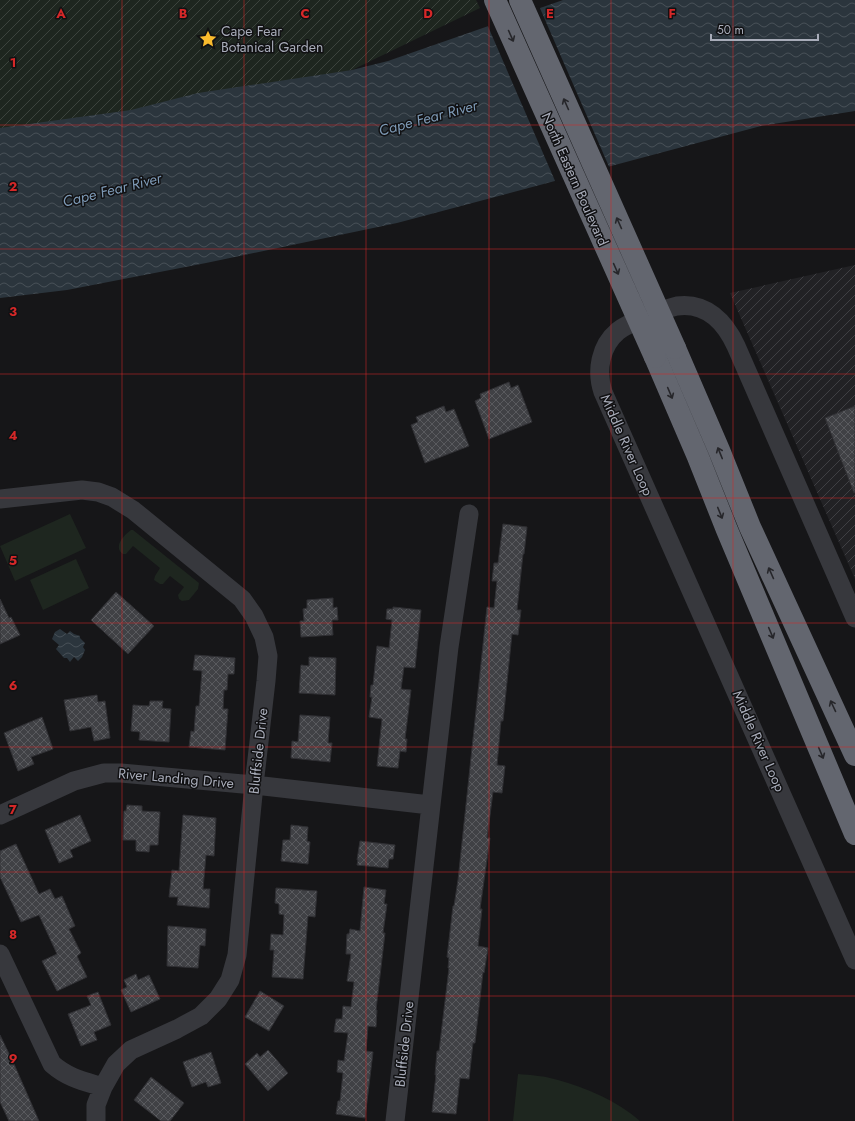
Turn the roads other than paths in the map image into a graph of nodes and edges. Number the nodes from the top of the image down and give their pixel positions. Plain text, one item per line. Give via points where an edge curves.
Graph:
1 (495, 0) edge
2 (520, 0) edge
3 (0, 499) edge
4 (469, 514) dead end
5 (855, 618) edge
6 (855, 754) edge
7 (254, 785) junction
8 (430, 806) junction
9 (0, 815) edge
10 (855, 834) edge
11 (0, 954) edge
12 (855, 960) edge
13 (103, 1087) junction
14 (96, 1121) edge
15 (395, 1121) edge

1 -> 10 highway, North Eastern Boulevard, bridge via 655,357
6 -> 2 highway, North Eastern Boulevard, bridge via 750,527 675,348
3 - 7 street, Bluffside Drive via 82,490 112,497 133,510 242,599 264,637 268,656
4 - 8 street, Bluffside Drive via 449,647
5 - 12 street, Middle River Loop via 726,327 706,311 682,306 644,318 618,331 601,358 599,375 603,392
7 - 8 street, River Landing Drive
7 - 9 street, River Landing Drive via 104,773 74,781
7 - 13 street, Bluffside Drive via 237,955 230,980 218,1000 202,1016 131,1050 116,1064
8 - 15 street, Bluffside Drive
11 - 13 street via 52,1064 77,1080
13 - 14 street, Bluffside Drive via 96,1105

